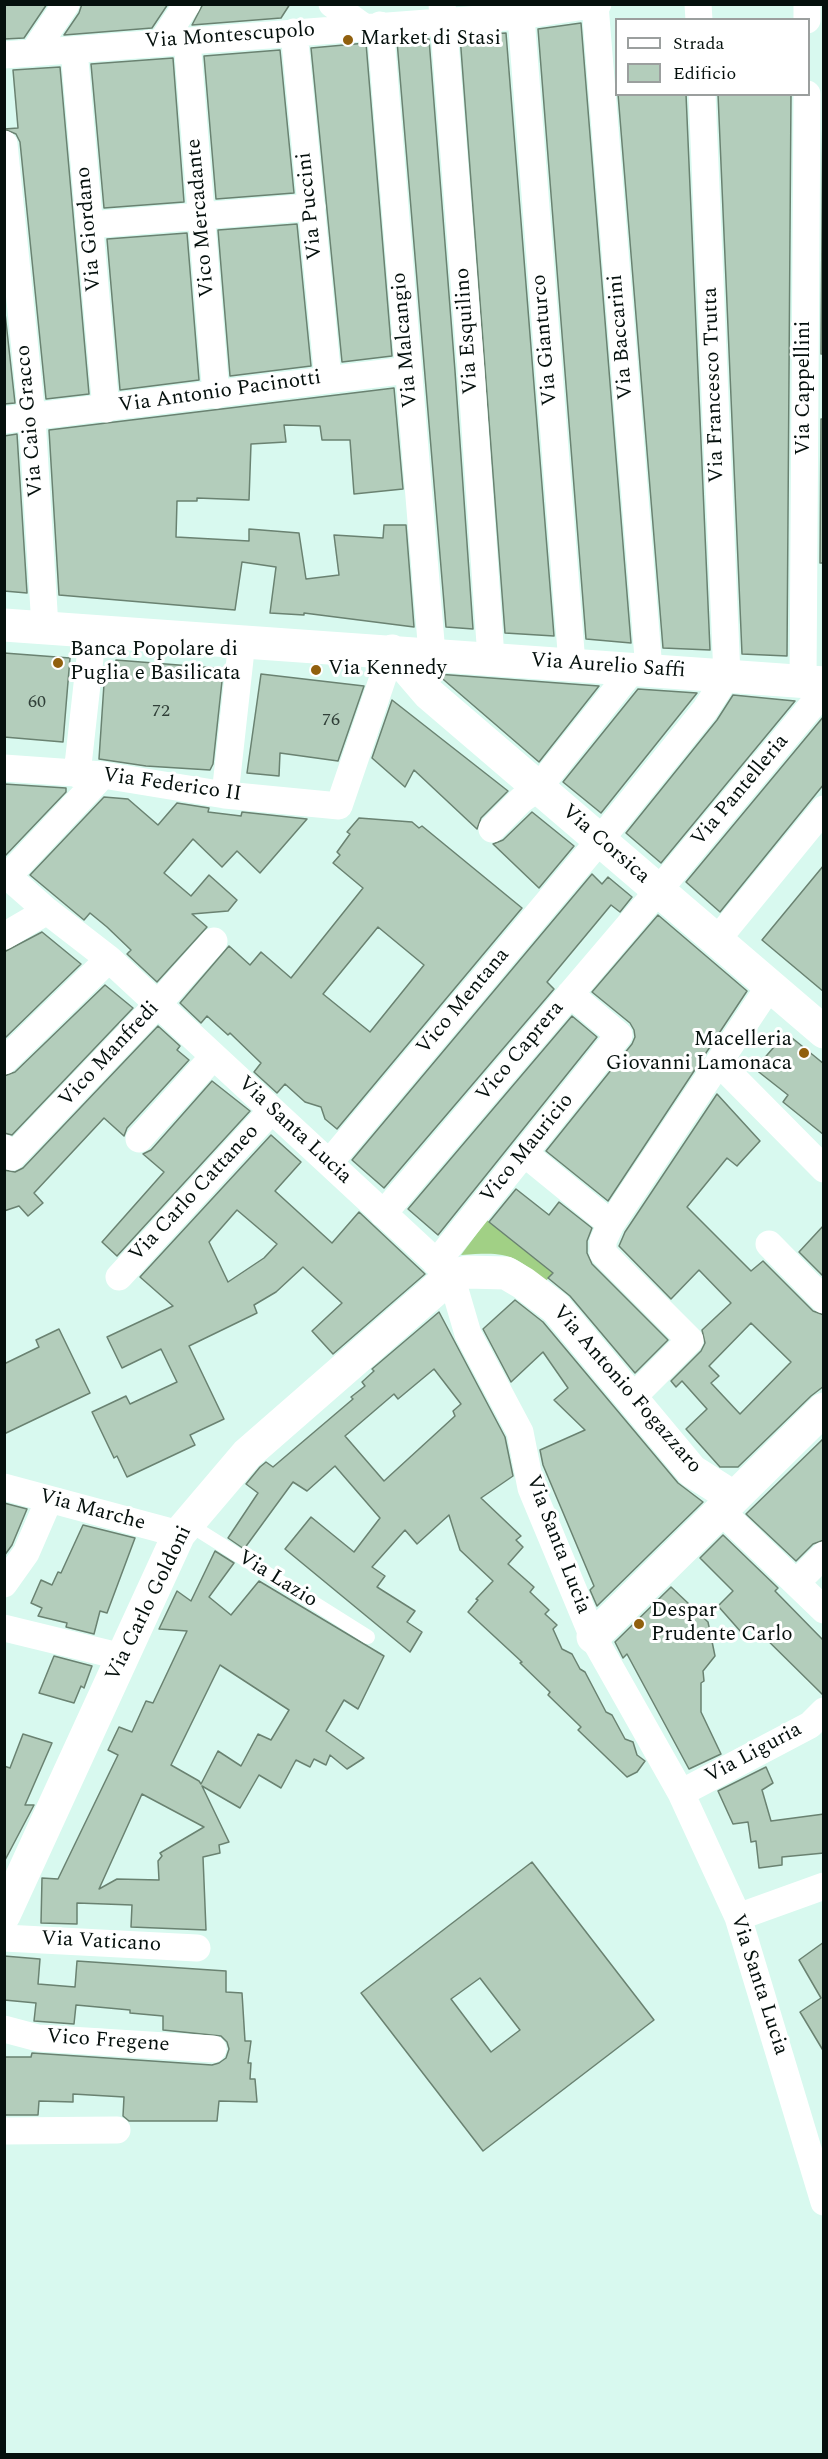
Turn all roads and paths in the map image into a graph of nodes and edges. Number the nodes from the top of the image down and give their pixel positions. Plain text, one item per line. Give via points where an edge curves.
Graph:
1 (66, 4) edge
2 (188, 4) edge
3 (332, 4) edge
4 (597, 5) edge
5 (520, 10) edge
6 (442, 13) edge
7 (372, 26) junction
8 (294, 32) junction
9 (174, 42) junction
10 (74, 50) junction
11 (33, 53) junction
12 (4, 55) edge
13 (702, 96) edge
14 (807, 96) edge
15 (4, 144) edge
16 (312, 207) junction
17 (202, 216) junction
18 (89, 225) junction
19 (408, 370) junction
20 (328, 379) junction
21 (216, 395) junction
22 (106, 408) junction
23 (32, 418) junction
24 (4, 420) edge
25 (4, 625) edge
26 (45, 627) junction
27 (93, 631) junction
28 (242, 641) junction
29 (392, 651) junction
30 (432, 654) junction
31 (491, 658) junction
32 (572, 664) junction
33 (641, 669) junction
34 (727, 676) junction
35 (816, 685) edge
36 (4, 768) edge
37 (90, 774) junction
38 (538, 788) junction
39 (225, 795) junction
40 (824, 809) edge
41 (492, 830) dead end
42 (600, 840) junction
43 (6, 874) edge
44 (658, 891) junction
45 (47, 911) junction
46 (4, 936) edge
47 (214, 941) dead end
48 (716, 941) junction
49 (109, 958) junction
50 (769, 987) junction
51 (570, 994) junction
52 (157, 1005) junction
53 (824, 1032) edge
54 (213, 1057) junction
55 (4, 1061) edge
56 (719, 1063) junction
57 (272, 1110) junction
58 (139, 1139) dead end
59 (4, 1148) edge
60 (524, 1153) junction
61 (329, 1163) junction
62 (824, 1170) edge
63 (383, 1214) junction
64 (611, 1224) junction
65 (769, 1244) dead end
66 (443, 1269) junction
67 (119, 1277) dead end
68 (824, 1300) edge
69 (631, 1399) junction
70 (824, 1409) edge
71 (4, 1487) edge
72 (49, 1500) junction
73 (727, 1503) junction
74 (183, 1528) junction
75 (15, 1550) edge
76 (824, 1555) edge
77 (796, 1583) junction
78 (4, 1584) edge
79 (824, 1611) edge
80 (4, 1628) edge
81 (368, 1637) dead end
82 (593, 1637) junction
83 (123, 1657) junction
84 (824, 1711) edge
85 (681, 1793) junction
86 (824, 1886) edge
87 (4, 1915) edge
88 (738, 1917) junction
89 (4, 1938) edge
90 (196, 1948) dead end
91 (4, 2030) edge
92 (213, 2049) dead end
93 (117, 2130) dead end
94 (4, 2131) edge
95 (824, 2202) edge

1 - 11 street
2 - 9 street
3 - 7 street
4 - 5 street, Via Montescupolo
4 - 33 street, Via Baccarini
5 - 6 street, Via Montescupolo
5 - 32 street, Via Gianturco
6 - 7 street, Via Montescupolo
6 - 31 street, Via Esquilino
7 - 8 street, Via Montescupolo
7 - 19 street, Via Malcangio
8 - 9 street, Via Montescupolo
8 - 16 street, Via Puccini
9 - 10 street, Via Montescupolo
9 - 17 street, Vico Mercadante
10 - 11 street, Via Montescupolo
10 - 18 street, Via Giordano
11 - 12 street, Via Montescupolo
13 - 34 street, Via Francesco Trutta
14 - 35 street, Via Cappellini
15 - 23 street, Via Caio Gracco
16 - 17 street
16 - 20 street, Via Puccini
17 - 18 street
17 - 21 street, Vico Mercadante
18 - 22 street, Via Giordano
19 - 20 street, Via Antonio Pacinotti
19 - 30 street, Via Malcangio
20 - 21 street, Via Antonio Pacinotti
21 - 22 street, Via Antonio Pacinotti
22 - 23 street, Via Antonio Pacinotti
23 - 24 street, Via Antonio Pacinotti
23 - 26 street, Via Caio Gracco
25 - 26 street, Via Aurelio Saffi
26 - 27 street, Via Aurelio Saffi
27 - 28 street, Via Aurelio Saffi
27 - 37 street
28 - 29 street, Via Aurelio Saffi
28 - 39 street
29 - 30 street, Via Aurelio Saffi
29 - 38 street, Via Corsica via 429,693
29 - 39 street, Via Federico II via 339,806
30 - 31 street, Via Aurelio Saffi
31 - 32 street, Via Aurelio Saffi
32 - 33 street, Via Aurelio Saffi
33 - 34 street, Via Aurelio Saffi
33 - 38 street
34 - 35 street, Via Aurelio Saffi
34 - 42 street, Vico Mentana via 705,710
35 - 44 street, Via Pantelleria
36 - 37 street, Via Federico II
37 - 39 street, Via Federico II
37 - 43 street
38 - 41 street
38 - 42 street, Via Corsica
40 - 48 street
42 - 44 street, Via Corsica
42 - 61 street, Vico Mentana
43 - 45 street, Via Santa Lucia
44 - 48 street, Via Corsica
44 - 51 street, Vico Caprera
45 - 46 street
45 - 49 street, Via Santa Lucia
47 - 52 street, Vico Manfredi
48 - 50 street, Via Corsica
49 - 52 street, Via Santa Lucia
49 - 55 street
50 - 53 street, Via Corsica
50 - 56 street
51 - 60 street, Vico Mauricio via 619,1035
51 - 63 street, Vico Caprera
52 - 54 street, Via Santa Lucia
52 - 59 street, Vico Manfredi via 12,1157
54 - 57 street, Via Santa Lucia
54 - 58 street
56 - 62 street
56 - 64 street
57 - 61 street, Via Santa Lucia
57 - 67 street, Via Carlo Cattaneo
60 - 64 street
60 - 66 street, Vico Mauricio
61 - 63 street, Via Santa Lucia
63 - 66 street, Via Santa Lucia
64 - 69 street via 603,1240 603,1253 690,1340
65 - 68 street
66 - 69 street, Via Antonio Fogazzaro via 506,1273 523,1283 555,1308
66 - 74 street, Via Carlo Goldoni via 247,1454
66 - 82 street, Via Santa Lucia via 468,1334 520,1432 531,1488
69 - 73 street, Via Antonio Fogazzaro via 692,1471
70 - 73 street
71 - 72 street, Via Marche
72 - 74 street, Via Marche
72 - 75 street
73 - 77 street
73 - 82 street
74 - 81 lane, Via Lazio
74 - 83 street, Via Carlo Goldoni
75 - 78 street
76 - 77 street
77 - 79 street
80 - 83 street
82 - 85 street, Via Santa Lucia
83 - 87 street, Via Carlo Goldoni
84 - 85 street, Via Liguria via 810,1725
85 - 88 street, Via Santa Lucia
86 - 88 street
88 - 95 street, Via Santa Lucia
89 - 90 street, Via Vaticano
91 - 92 street, Vico Fregene via 38,2038
93 - 94 street

